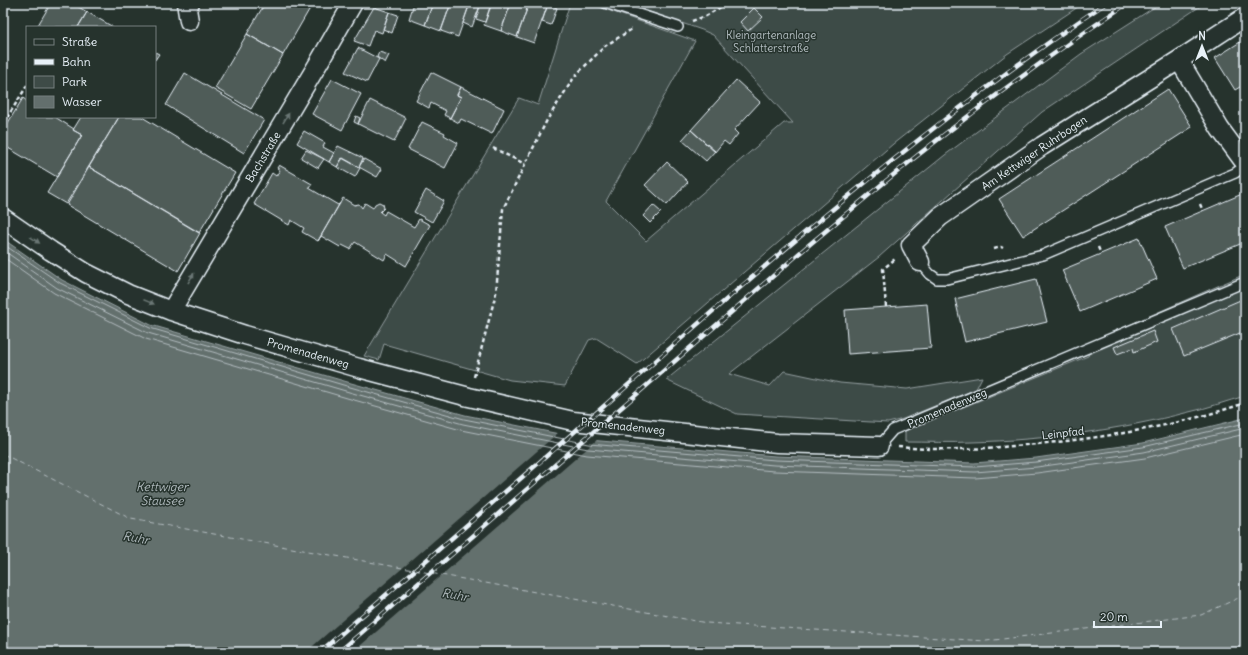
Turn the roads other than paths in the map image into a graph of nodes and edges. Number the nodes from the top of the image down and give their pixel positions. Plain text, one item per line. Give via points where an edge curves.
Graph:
1 (353, 3) edge
2 (605, 3) edge
3 (1245, 17) edge
4 (678, 27) road end
5 (1179, 60) junction
6 (1245, 163) edge
7 (1245, 166) edge
8 (3, 218) edge
9 (920, 262) joint
10 (1245, 282) edge
11 (171, 311) junction
12 (880, 446) joint

11 -> 1 street, Bachstraße
2 - 4 lane
3 - 5 street, Am Kettwiger Ruhrbogen
5 - 6 street via 1220,129
5 - 9 street, Am Kettwiger Ruhrbogen via 1036,150 940,217 911,245
7 - 9 lane via 1235,173 1043,256 937,280
8 -> 11 street, Promenadenweg via 86,273 128,294
10 - 12 lane, Promenadenweg via 893,430
11 - 12 street, Promenadenweg via 359,368 573,421 777,443

